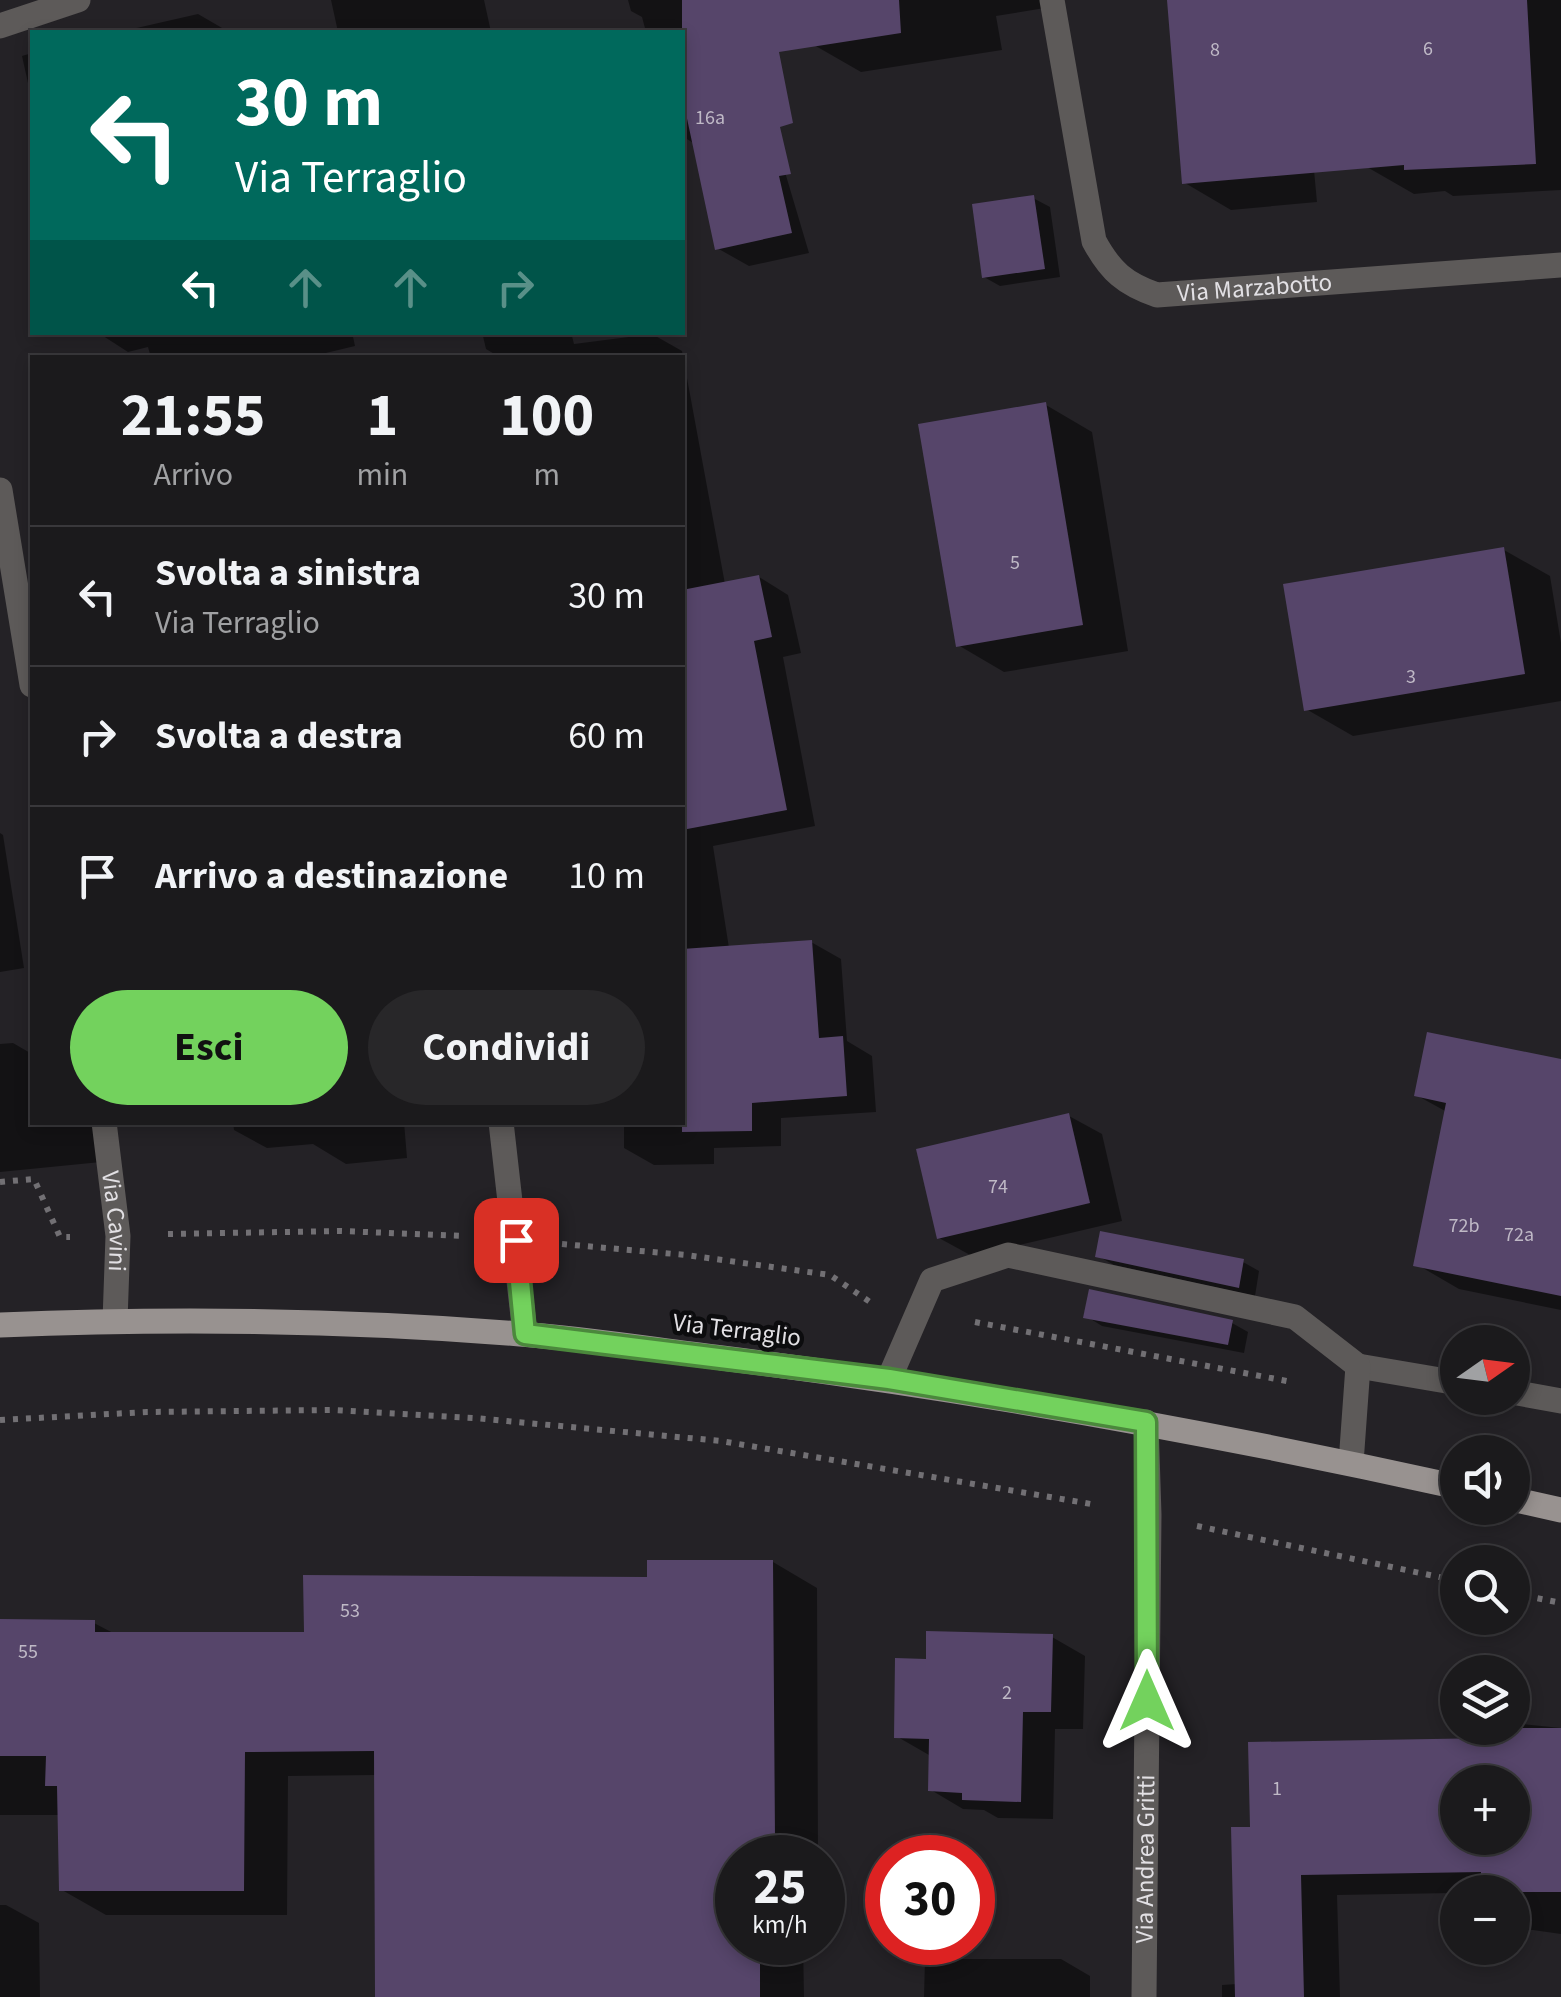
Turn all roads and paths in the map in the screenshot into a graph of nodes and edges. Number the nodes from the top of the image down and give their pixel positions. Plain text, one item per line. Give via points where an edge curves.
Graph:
1 (78, 0) edge
2 (1052, 0) edge
3 (0, 26) edge
4 (1561, 265) edge
5 (0, 490) edge
6 (30, 673) edge
7 (104, 1125) edge
8 (501, 1125) edge
9 (34, 1178) dead end
10 (0, 1182) edge
11 (180, 1234) dead end
12 (471, 1237) dead end
13 (544, 1242) dead end
14 (830, 1275) dead end
15 (115, 1321) junction
16 (971, 1322) dead end
17 (0, 1326) edge
18 (525, 1334) junction
19 (1358, 1366) junction
20 (889, 1379) junction
21 (1440, 1380) edge
22 (1285, 1381) dead end
23 (1530, 1395) edge
24 (1561, 1401) edge
25 (0, 1420) edge
26 (1146, 1422) junction
27 (1351, 1463) junction
28 (1440, 1483) edge
29 (1530, 1503) edge
30 (1116, 1508) dead end
31 (1561, 1510) edge
32 (1178, 1522) dead end
33 (1440, 1577) edge
34 (1530, 1596) edge
35 (1561, 1603) edge
36 (1144, 1997) edge

1 - 3 street
2 - 4 street, Via Marzabotto via 1094,241 1108,268 1132,286 1157,295
5 - 6 street
7 - 15 street, Via Cavini via 118,1236
8 - 18 street
9 - 10 path
11 - 12 path via 342,1230
13 - 14 path
15 - 17 main road, Via Terraglio
15 - 18 main road, Via Terraglio via 338,1323
16 - 22 path
18 - 20 main road, Via Terraglio
19 - 20 street via 1295,1318 1008,1255 932,1280
19 - 21 street
19 - 27 street
20 - 26 main road, Via Terraglio
23 - 24 street
25 - 30 path via 333,1410 474,1418 721,1441
26 - 27 main road, Via Terraglio
26 - 36 street, Via Andrea Gritti
27 - 28 main road, Via Terraglio
29 - 31 main road
32 - 33 path
34 - 35 path

